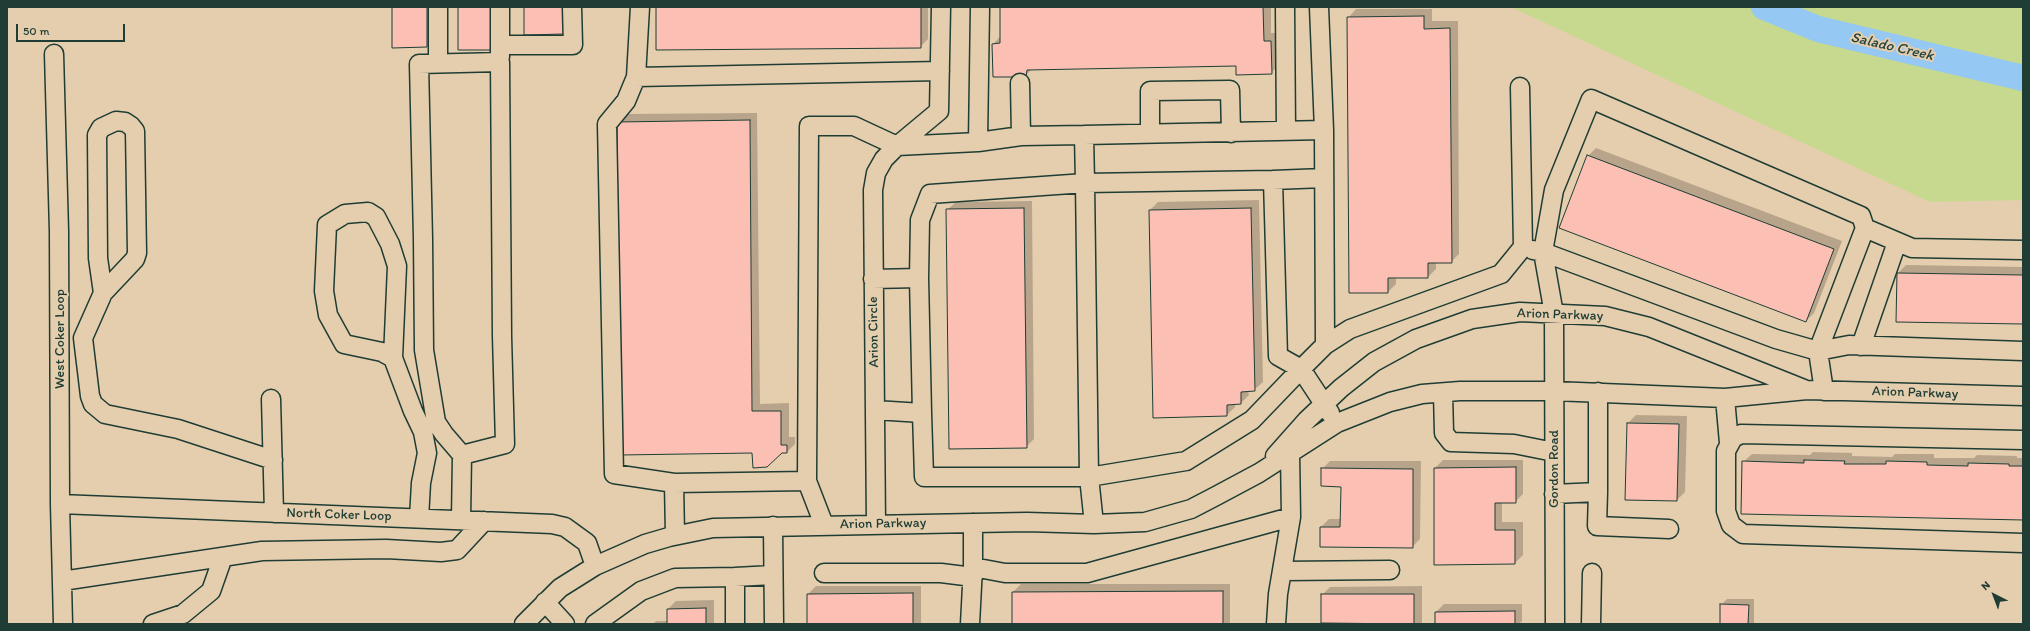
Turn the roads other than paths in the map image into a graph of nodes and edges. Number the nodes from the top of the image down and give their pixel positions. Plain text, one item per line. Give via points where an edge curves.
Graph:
1 (438, 7) edge
2 (500, 7) edge
3 (572, 7) edge
4 (640, 7) edge
5 (941, 7) edge
6 (980, 7) edge
7 (1285, 7) edge
8 (1319, 7) edge
9 (500, 53) junction
10 (54, 54) dead end
11 (438, 63) junction
12 (940, 72) junction
13 (636, 77) junction
14 (1020, 83) dead end
15 (1520, 87) dead end
16 (1324, 130) junction
17 (1286, 131) junction
18 (1231, 133) junction
19 (1150, 134) junction
20 (1084, 135) junction
21 (1021, 136) junction
22 (978, 142) junction
23 (897, 146) junction
24 (1324, 178) junction
25 (1273, 180) junction
26 (1085, 183) junction
27 (1865, 228) junction
28 (1897, 242) junction
29 (1523, 247) junction
30 (2023, 250) edge
31 (1543, 252) junction
32 (919, 278) junction
33 (873, 279) junction
34 (103, 293) junction
35 (1554, 314) junction
36 (60, 337) junction
37 (84, 338) junction
38 (1324, 345) junction
39 (1861, 346) junction
40 (2023, 351) edge
41 (1818, 352) junction
42 (393, 358) junction
43 (1301, 369) junction
44 (1554, 390) junction
45 (1816, 390) junction
46 (1598, 392) junction
47 (1443, 393) junction
48 (2023, 396) edge
49 (1725, 398) junction
50 (271, 399) dead end
51 (1324, 404) junction
52 (875, 410) junction
53 (922, 413) junction
54 (1337, 423) junction
55 (2023, 440) edge
56 (1729, 443) junction
57 (1554, 452) junction
58 (1290, 453) junction
59 (462, 455) junction
60 (273, 460) junction
61 (1259, 473) junction
62 (1089, 477) junction
63 (807, 481) junction
64 (674, 483) junction
65 (1598, 492) junction
66 (1554, 494) junction
67 (60, 504) junction
68 (274, 513) junction
69 (1291, 517) junction
70 (419, 518) junction
71 (461, 520) junction
72 (484, 521) junction
73 (972, 523) junction
74 (1094, 524) junction
75 (824, 525) junction
76 (876, 525) junction
77 (773, 526) junction
78 (1669, 529) dead end
79 (676, 536) junction
80 (2023, 543) edge
81 (223, 557) junction
82 (595, 566) junction
83 (1390, 570) dead end
84 (1282, 571) junction
85 (973, 572) junction
86 (824, 573) dead end
87 (1592, 573) dead end
88 (773, 575) junction
89 (735, 577) junction
90 (62, 581) junction
91 (545, 602) junction
92 (616, 618) edge
93 (63, 624) edge
94 (153, 624) edge
95 (524, 624) edge
96 (565, 624) edge
97 (595, 624) edge
98 (735, 624) edge
99 (774, 624) edge
100 (970, 624) edge
101 (1276, 624) edge
102 (1555, 624) edge
103 (1591, 624) edge

1 - 11 street
2 - 9 street
3 - 9 street via 573,45
4 - 13 street
5 - 12 street, Arion Circle
6 - 22 street
7 - 17 street
8 - 16 street
9 - 11 street
9 - 59 street via 505,444
10 - 36 street, West Coker Loop
11 - 59 street via 419,64 424,350 436,422
12 - 13 street
12 - 23 street, Arion Circle via 939,111
13 - 64 street via 626,101 607,124 614,474
14 - 21 street
15 - 29 street
16 - 17 street
16 - 24 street
17 - 18 street
18 - 19 street
18 - 19 street via 1230,90 1193,90 1150,91
19 - 20 street
20 - 21 street
20 - 26 street
21 - 22 street
22 - 23 street
23 - 33 street, Arion Circle via 876,173 873,190
23 - 63 street via 854,126 809,126
24 - 25 street
24 - 38 street
25 - 26 street
25 - 43 street via 1278,356
26 - 32 street via 930,194 920,220
26 - 62 street
27 - 28 street
27 - 31 street via 1861,216 1591,99 1554,190
27 - 41 street
28 - 30 street via 1912,248
28 - 39 street
29 - 31 street
29 - 38 street via 1501,274 1350,329
31 - 35 street, Gordon Road
31 - 41 street via 1776,339
32 - 33 street
32 - 53 street
33 - 52 street, Arion Circle
34 - 34 street via 98,258 97,134 101,128 116,121 125,122 135,131 137,253 135,260
34 - 37 street
35 - 44 street, Gordon Road
35 - 45 street, Arion Parkway via 1605,316 1649,327
35 - 51 street, Arion Parkway via 1520,312 1472,319 1416,339 1374,362
36 - 37 street
36 - 67 street, West Coker Loop
37 - 60 street via 90,396 98,410 105,414 178,429
38 - 43 street
39 - 40 street
39 - 41 street via 1849,345
41 - 45 street
42 - 42 street via 382,352 344,344 328,315 324,291 327,225 345,214 368,212 376,218 390,244 397,266
42 - 70 street via 423,432 427,453 421,483
43 - 51 street
43 - 62 street via 1252,420 1186,461
44 - 46 street, Arion Parkway
44 - 47 street, Arion Parkway
44 - 57 street, Gordon Road
45 - 48 street, Arion Parkway
45 - 49 street, Arion Parkway
46 - 49 street, Arion Parkway
46 - 65 street
47 - 54 street, Arion Parkway via 1422,394 1390,402
47 - 57 street via 1444,432 1451,442 1514,444 1532,450
49 - 56 street
50 - 60 street
51 - 54 street
51 - 61 street, Arion Parkway
52 - 53 street
52 - 76 street, Arion Circle
53 - 62 street via 924,476
54 - 58 street, Arion Parkway
55 - 56 street via 1741,434
56 - 80 street via 1726,451 1726,511 1731,525 1743,534
57 - 66 street, Gordon Road
58 - 61 street, Arion Parkway
58 - 69 street
59 - 71 street
60 - 68 street
61 - 74 street, Arion Parkway via 1191,509 1145,522
62 - 74 street
63 - 64 street
63 - 75 street
64 - 79 street
65 - 66 street
65 - 78 street via 1597,526
66 - 102 street, Gordon Road
67 - 68 street, North Coker Loop
67 - 90 street, West Coker Loop
68 - 70 street, North Coker Loop
69 - 84 street
69 - 85 street via 1087,573
70 - 71 street, North Coker Loop
71 - 72 street, North Coker Loop
72 - 81 street via 457,550 262,551
72 - 82 street, North Coker Loop via 552,524 565,527 587,543
73 - 74 street, Arion Parkway
73 - 76 street, Arion Parkway
73 - 85 street
75 - 76 street, Arion Parkway
75 - 77 street, Arion Parkway
77 - 79 street, Arion Parkway via 713,528
77 - 88 street
79 - 82 street, Arion Parkway via 645,544
81 - 90 street
81 - 94 street via 211,591 183,614
82 - 91 street, Arion Parkway via 560,588
83 - 84 street
84 - 101 street
85 - 86 street
85 - 100 street
87 - 103 street
88 - 89 street
88 - 99 street
89 - 92 street via 675,578 640,591
89 - 98 street
90 - 93 street, West Coker Loop
91 - 95 street, Arion Parkway
91 - 96 street
92 - 97 street

